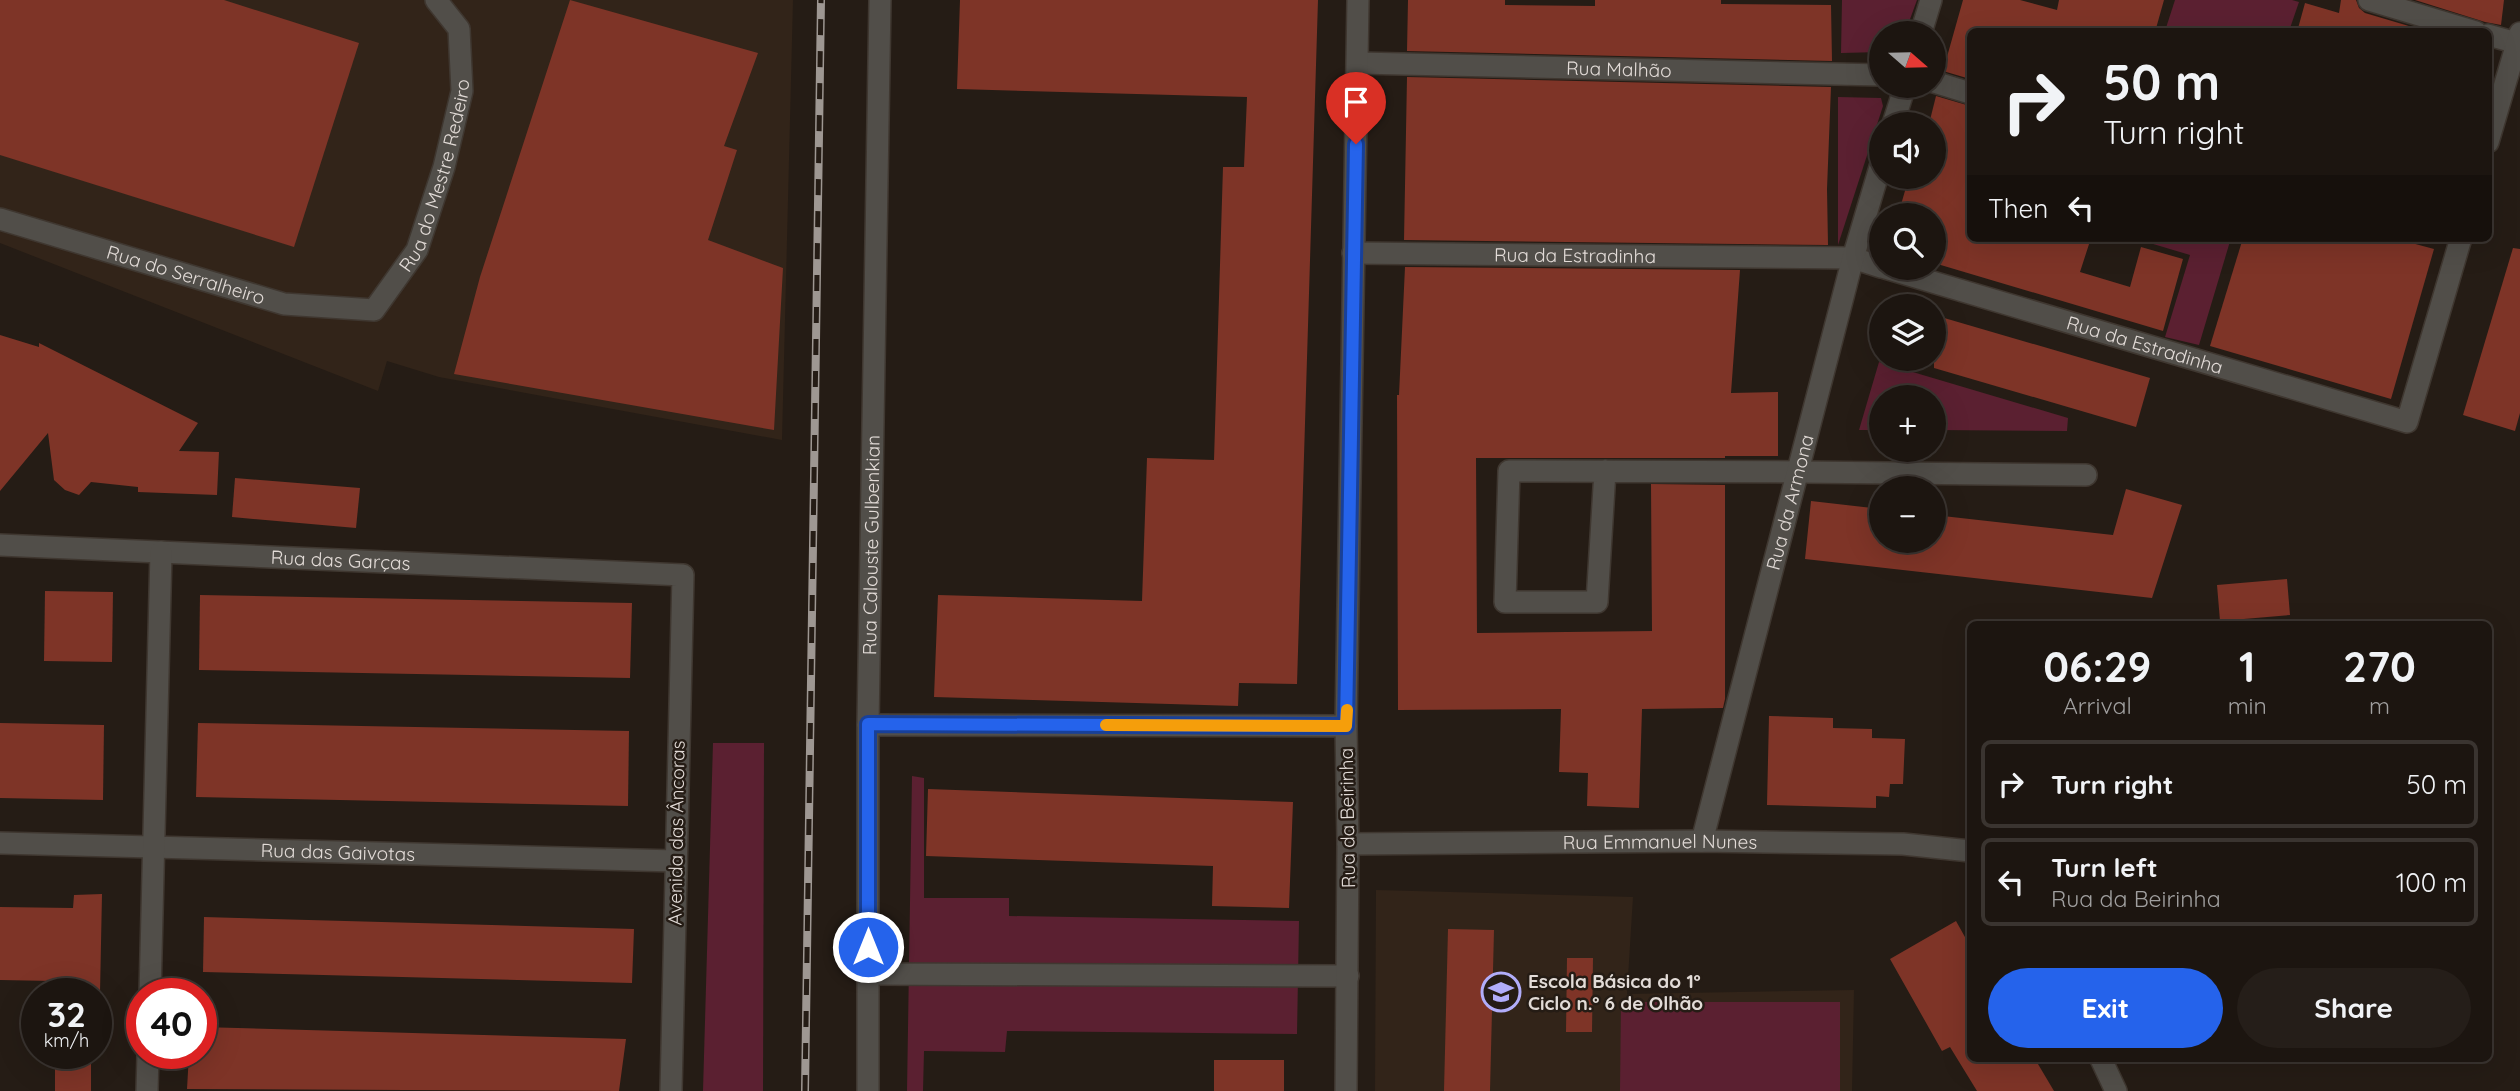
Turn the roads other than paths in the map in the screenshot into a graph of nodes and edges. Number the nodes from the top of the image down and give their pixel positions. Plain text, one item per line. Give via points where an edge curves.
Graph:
1 (436, 0) edge
2 (880, 0) edge
3 (1359, 0) edge
4 (1931, 0) edge
5 (2369, 0) edge
6 (1925, 21) edge
7 (2463, 28) edge
8 (2492, 35) edge
9 (2518, 38) edge
10 (1358, 63) junction
11 (1869, 75) edge
12 (1946, 86) edge
13 (1967, 92) edge
14 (2492, 128) edge
15 (1874, 189) edge
16 (0, 219) edge
17 (2460, 242) edge
18 (1353, 253) junction
19 (1853, 258) junction
20 (1869, 263) edge
21 (1927, 280) edge
22 (374, 310) joint
23 (1605, 471) junction
24 (1798, 471) junction
25 (2086, 475) dead end
26 (0, 545) edge
27 (161, 552) junction
28 (683, 575) joint
29 (868, 724) junction
30 (1346, 726) junction
31 (1702, 841) junction
32 (0, 843) edge
33 (1348, 844) junction
34 (155, 847) junction
35 (1967, 852) edge
36 (675, 861) junction
37 (868, 974) junction
38 (1348, 976) junction
39 (151, 978) edge
40 (2102, 1062) edge
41 (148, 1069) edge
42 (147, 1091) edge
43 (671, 1091) edge
44 (869, 1091) edge
45 (1346, 1091) edge
46 (2116, 1091) edge

1 - 22 street, Rua do Mestre Redeiro via 459,29 462,91 417,250
2 - 29 street, Rua Calouste Gulbenkian
3 - 10 street, Rua da Beirinha
4 - 6 street
5 - 7 street
8 - 9 street
9 - 14 street
10 - 11 street, Rua Malhão
10 - 18 street, Rua da Beirinha
12 - 13 street
15 - 19 street, Rua da Armona
16 - 22 street, Rua do Serralheiro via 285,304
17 - 21 street, Rua da Estradinha via 2407,422
18 - 19 street, Rua da Estradinha
18 - 30 street, Rua da Beirinha
19 - 20 street, Rua da Estradinha
19 - 24 street, Rua da Armona
23 - 23 street via 1509,471 1505,601 1597,602
23 - 24 street
24 - 25 street
24 - 31 street, Rua da Armona
26 - 27 street, Rua das Garças
27 - 28 street, Rua das Garças
27 - 34 street
28 - 36 street, Avenida das Âncoras
29 - 30 street
29 - 37 street, Rua Calouste Gulbenkian
30 - 33 street, Rua da Beirinha
31 - 33 street, Rua Emmanuel Nunes
31 - 35 street, Rua Emmanuel Nunes via 1903,844
32 - 34 street, Rua das Gaivotas
33 - 38 street, Rua da Beirinha
34 - 36 street, Rua das Gaivotas
34 - 39 street
36 - 43 street, Avenida das Âncoras
37 - 38 street
37 - 44 street, Rua Calouste Gulbenkian
38 - 45 street, Rua da Beirinha
40 - 46 street
41 - 42 street

